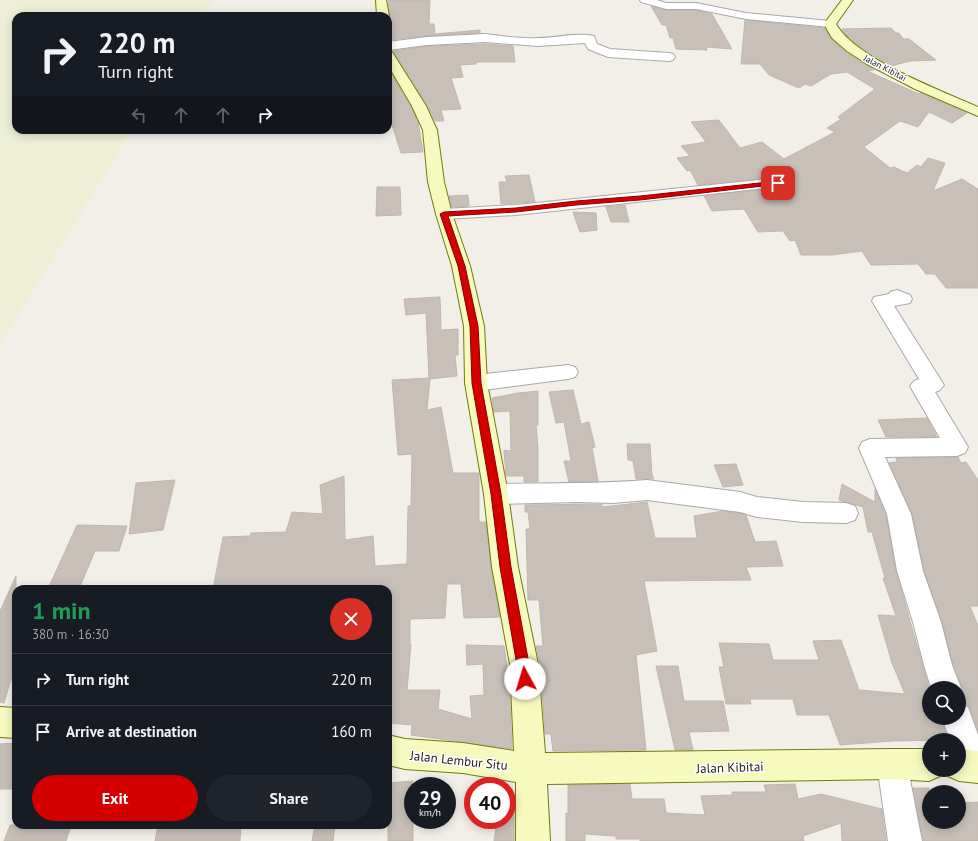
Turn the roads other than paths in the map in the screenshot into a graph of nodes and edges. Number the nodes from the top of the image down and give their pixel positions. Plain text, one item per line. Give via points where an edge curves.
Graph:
1 (381, 0) edge
2 (645, 0) edge
3 (848, 0) edge
4 (382, 12) edge
5 (830, 24) junction
6 (392, 45) edge
7 (669, 57) dead end
8 (392, 62) edge
9 (978, 112) edge
10 (778, 183) dead end
11 (444, 214) junction
12 (897, 296) dead end
13 (568, 372) dead end
14 (476, 383) junction
15 (496, 494) junction
16 (846, 513) dead end
17 (944, 681) edge
18 (0, 722) edge
19 (12, 723) edge
20 (959, 725) edge
21 (392, 751) edge
22 (892, 764) junction
23 (922, 765) edge
24 (970, 766) edge
25 (531, 769) junction
26 (533, 841) edge
27 (904, 841) edge

1 - 4 street
2 - 5 street via 666,6 696,6 746,16
3 - 5 street
5 - 9 street, Jalan Kibitai via 830,29 836,36 861,56
6 - 7 street via 485,38 538,42 590,39 592,46 608,53
8 - 11 street via 419,106 430,130 436,182
10 - 11 street via 516,210
11 - 14 street via 461,266 474,326
12 - 17 street via 903,299 881,301 933,385 921,386 958,447 870,448 899,514 910,571
13 - 14 street
14 - 15 street
15 - 16 street via 647,490 740,502 757,507
15 - 25 street via 524,664
18 - 19 street
20 - 24 street
21 - 25 street, Jalan Lembur Situ via 463,758
22 - 23 street, Jalan Kibitai
22 - 25 street, Jalan Kibitai
22 - 27 street
25 - 26 street

